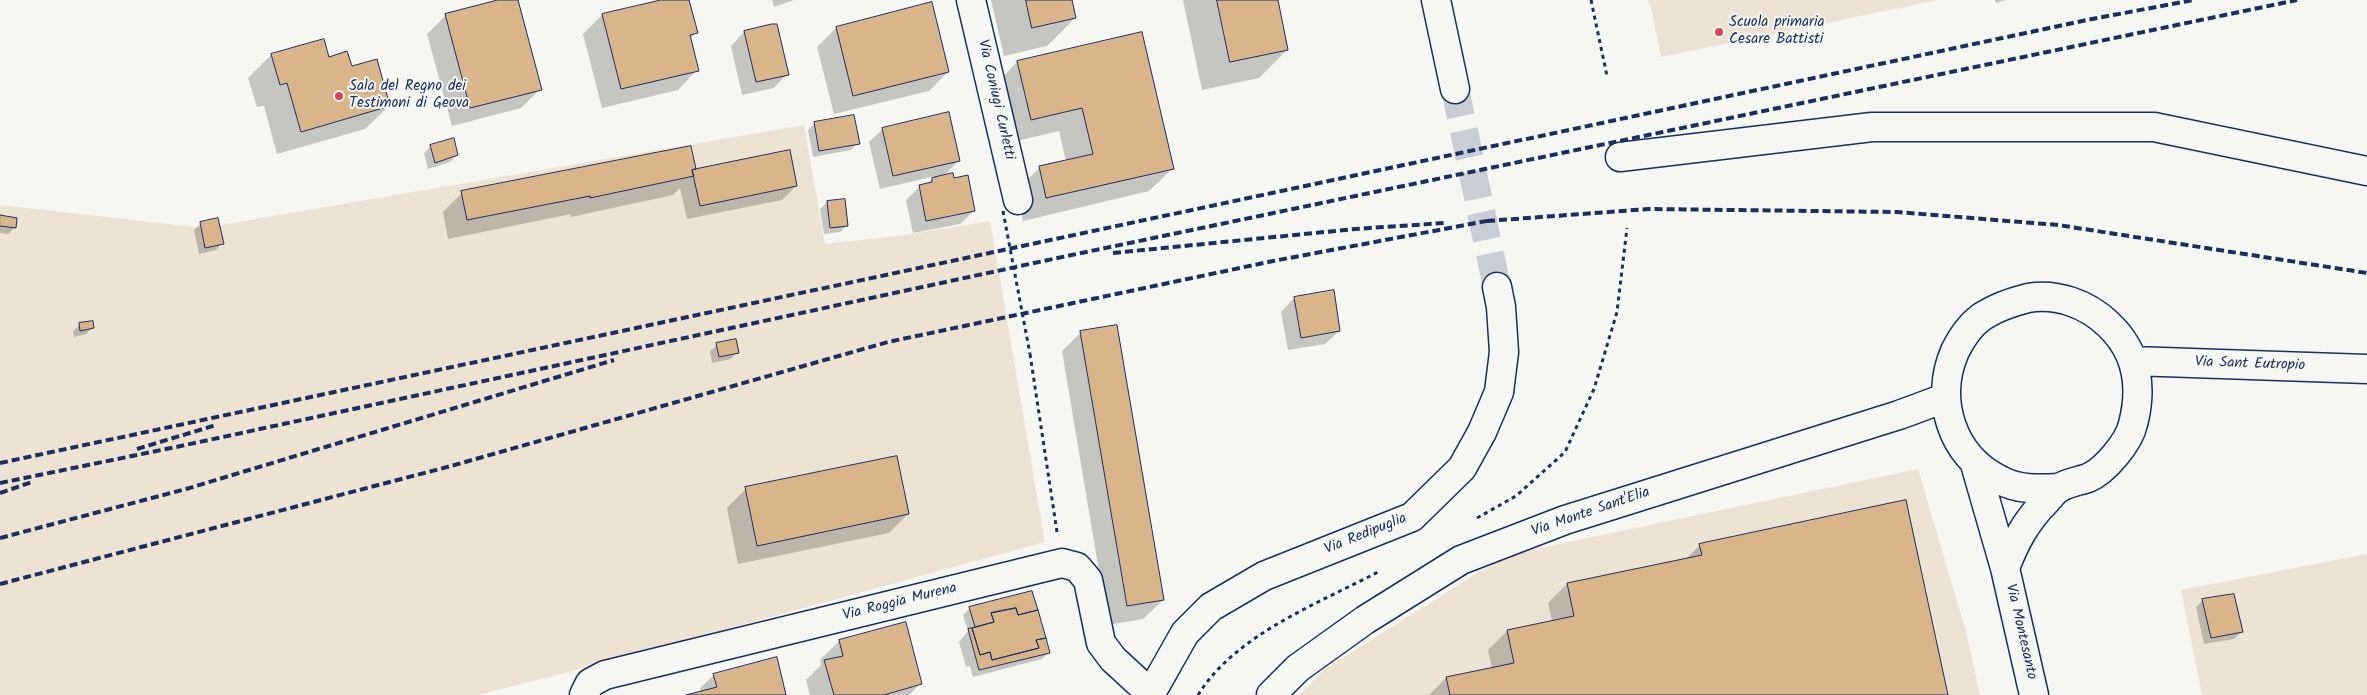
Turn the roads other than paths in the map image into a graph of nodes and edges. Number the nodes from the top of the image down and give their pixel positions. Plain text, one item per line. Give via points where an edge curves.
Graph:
1 (972, 0) edge
2 (1436, 0) edge
3 (1455, 89) tunnel mouth
4 (1620, 157) dead end
5 (2367, 171) edge
6 (1010, 205) road end
7 (1497, 287) tunnel mouth
8 (2134, 361) junction
9 (2367, 370) edge
10 (1945, 398) junction
11 (1975, 464) junction
12 (2059, 488) junction
13 (2005, 568) junction
14 (1150, 694) edge
15 (584, 695) edge
16 (1271, 695) edge
17 (2034, 695) edge

1 - 6 street, Via Coniugi Curletti
2 - 3 street
4 - 5 street via 1872,127 2154,127
7 - 14 street, Via Redipuglia via 1502,307 1504,352 1499,392 1462,468 1412,517 1264,576 1211,608 1185,633
8 - 9 street, Via Sant Eutropio
8 - 10 street via 2119,334 2096,313 2069,300 2038,296 2008,302 1982,317 1961,339 1948,367
8 - 12 street via 2139,394 2133,427 2116,455 2090,477
10 - 11 street via 1949,422
10 - 16 street, Via Monte Sant'Elia via 1891,418 1565,520 1461,560 1365,620 1298,668
11 - 12 street via 2000,480 2029,489
11 - 13 street, Via Montesanto
12 - 13 street via 2035,512 2016,538
13 - 17 street, Via Montesanto
14 - 15 street, Via Roggia Murena via 1101,643 1088,580 1077,567 1062,563 605,675 590,682

